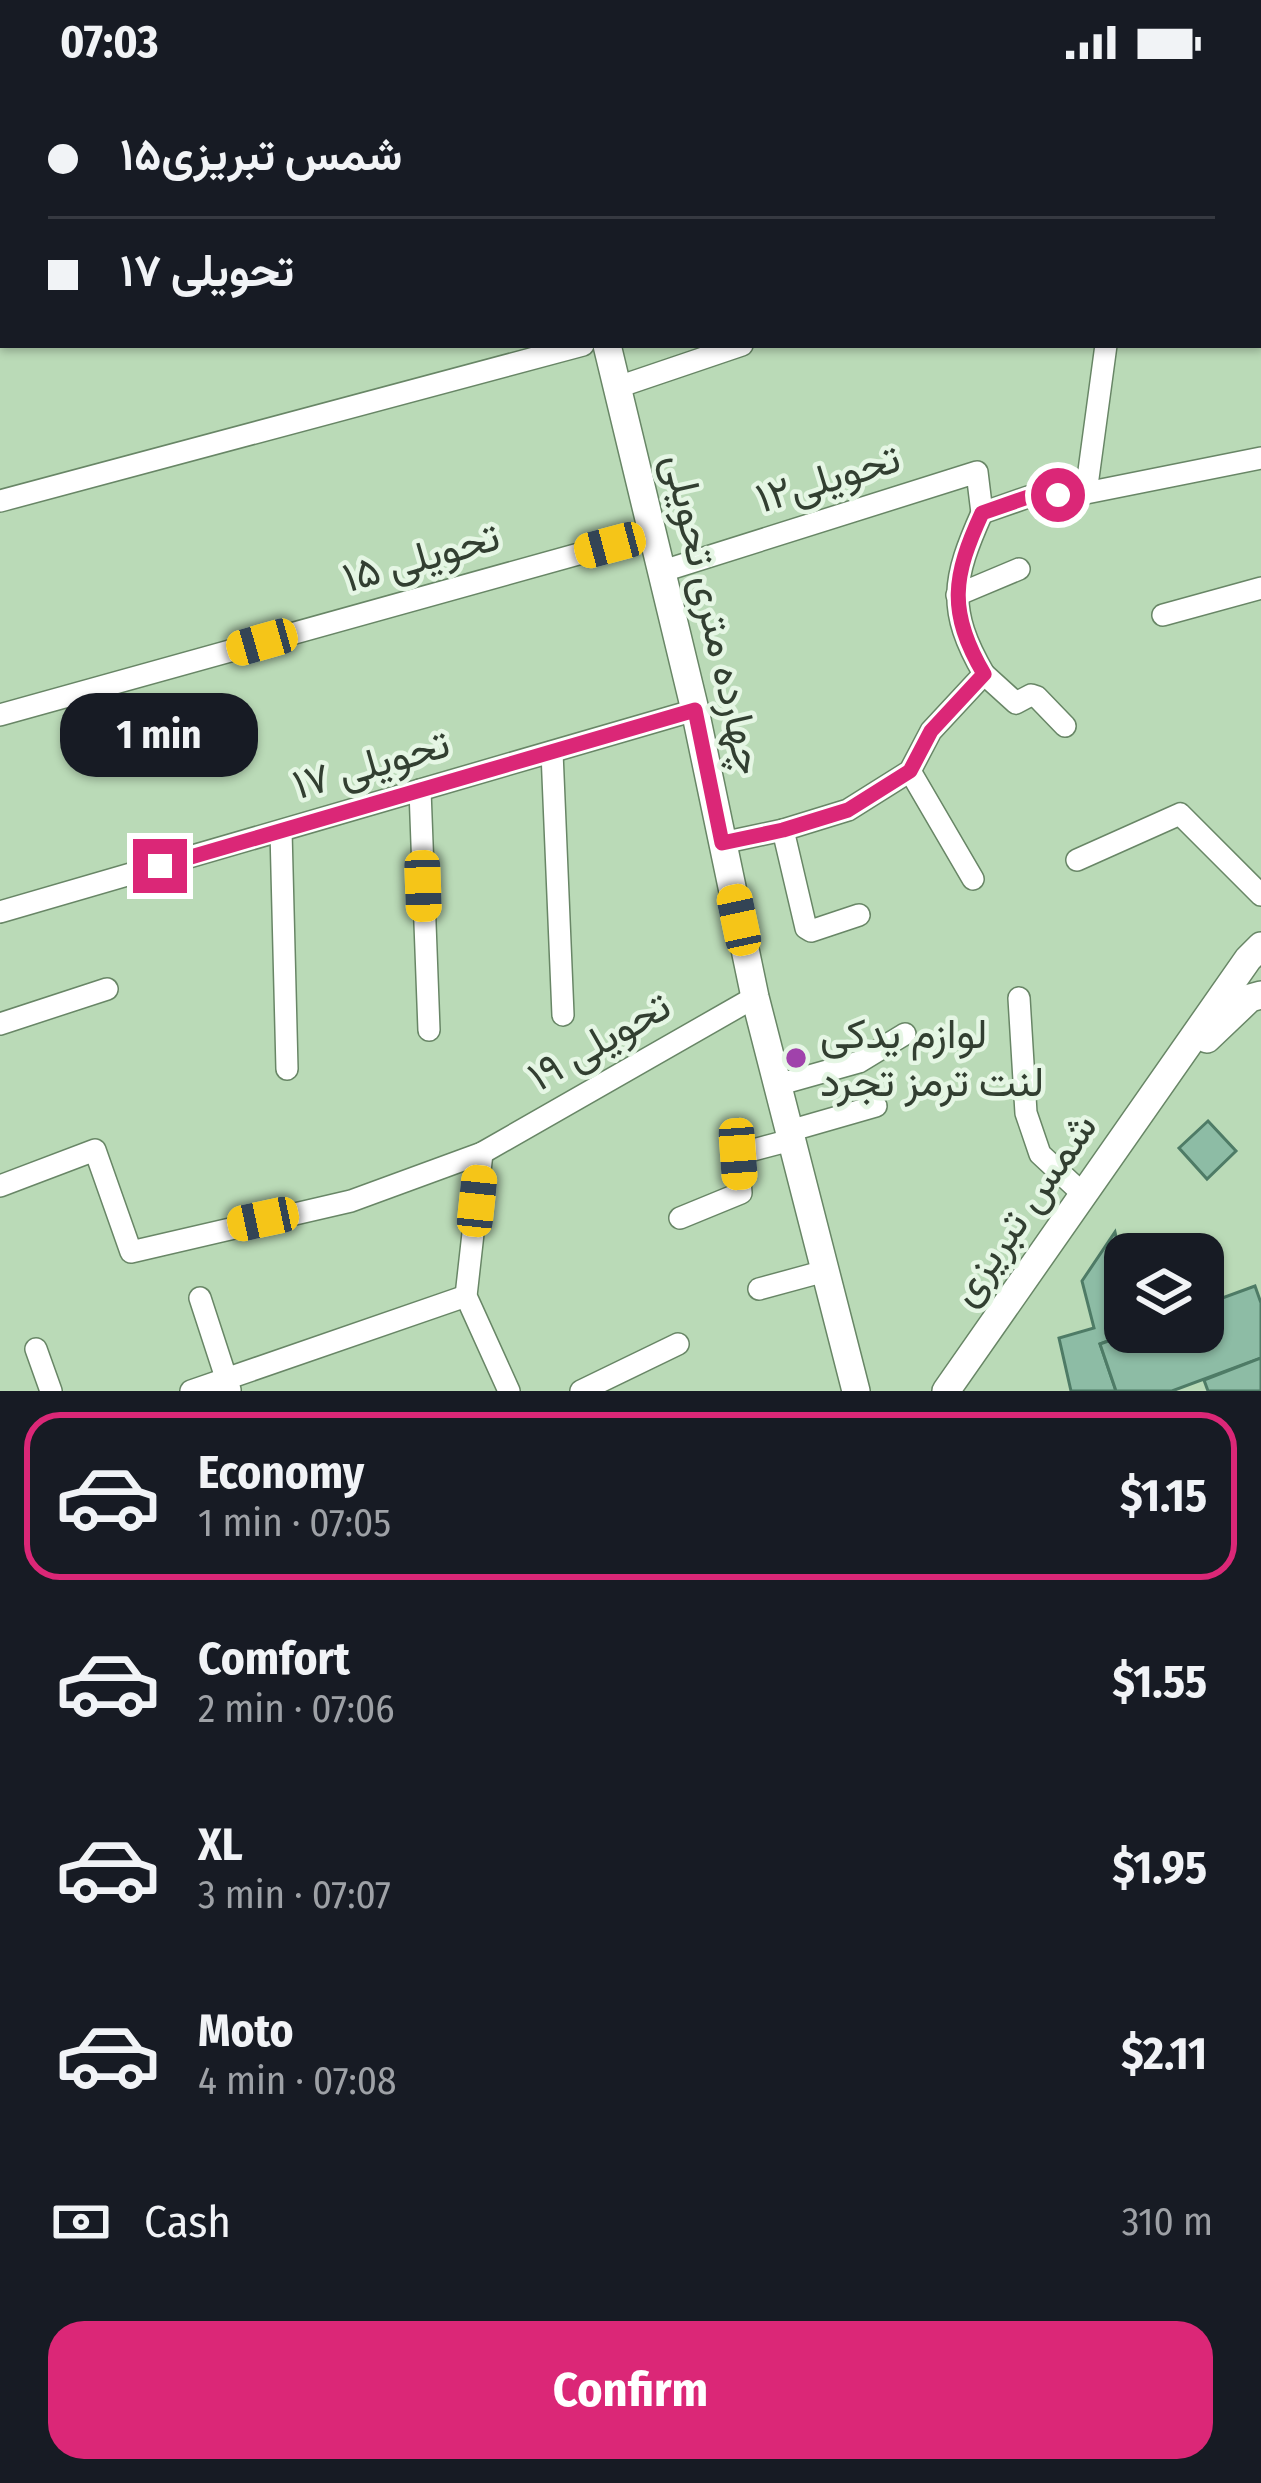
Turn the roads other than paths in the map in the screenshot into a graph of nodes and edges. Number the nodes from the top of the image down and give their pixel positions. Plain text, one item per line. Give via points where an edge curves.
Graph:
1 (572, 348) edge
2 (608, 348) edge
3 (733, 348) edge
4 (1106, 348) edge
5 (618, 387) junction
6 (1261, 458) edge
7 (1086, 493) junction
8 (0, 501) edge
9 (982, 513) junction
10 (654, 533) junction
11 (1018, 569) dead end
12 (663, 571) junction
13 (1261, 588) edge
14 (957, 595) junction
15 (1163, 615) dead end
16 (984, 674) junction
17 (695, 710) junction
18 (0, 716) edge
19 (1065, 726) dead end
20 (552, 752) junction
21 (910, 771) junction
22 (420, 790) junction
23 (783, 830) junction
24 (281, 831) junction
25 (722, 843) junction
26 (1077, 860) dead end
27 (973, 879) dead end
28 (1261, 895) edge
29 (0, 912) edge
30 (859, 915) dead end
31 (1261, 946) edge
32 (107, 989) dead end
33 (1261, 995) edge
34 (755, 997) junction
35 (1019, 998) dead end
36 (563, 1015) dead end
37 (0, 1024) edge
38 (429, 1030) dead end
39 (905, 1034) dead end
40 (287, 1069) dead end
41 (1169, 1076) junction
42 (777, 1085) junction
43 (876, 1106) dead end
44 (790, 1135) junction
45 (482, 1153) junction
46 (0, 1186) edge
47 (1084, 1195) junction
48 (680, 1218) dead end
49 (825, 1271) junction
50 (758, 1289) dead end
51 (466, 1296) junction
52 (200, 1298) dead end
53 (678, 1344) dead end
54 (36, 1349) dead end
55 (228, 1385) edge
56 (51, 1391) edge
57 (191, 1391) edge
58 (509, 1391) edge
59 (581, 1391) edge
60 (856, 1391) edge
61 (946, 1391) edge

1 - 8 street
2 - 5 street, چهارده متری تحویلی
3 - 5 street
4 - 7 street
5 - 10 street, چهارده متری تحویلی
6 - 7 street
7 - 9 street via 1028,497
9 - 12 street, تحویلی۱۲ via 977,472
9 - 14 street via 960,563
10 - 12 street, چهارده متری تحویلی
10 - 18 street, تحویلی ۱۵
11 - 14 street
12 - 17 street, چهارده متری تحویلی
13 - 15 street
14 - 16 street
16 - 19 street via 1016,703 1037,697
16 - 21 street via 931,731
17 - 20 street, تحویلی ۱۷
17 - 25 street, چهارده متری تحویلی
20 - 22 street, تحویلی ۱۷
20 - 36 street
21 - 23 street via 848,810
21 - 27 street
22 - 24 street, تحویلی ۱۷
22 - 38 street
23 - 25 street
23 - 30 street via 806,928
24 - 29 street, تحویلی ۱۷
24 - 40 street
25 - 34 street, چهارده متری تحویلی
26 - 28 street via 1180,814
31 - 41 street, شمس تبریزی
32 - 37 street
33 - 41 street, شمس تبریزی
34 - 42 street, چهارده متری تحویلی
34 - 45 street, تحویلی ۱۹
35 - 47 street via 1026,1113 1040,1154
39 - 42 street via 859,1062
41 - 47 street, شمس تبریزی
42 - 44 street, چهارده متری تحویلی
43 - 44 street
44 - 48 street via 738,1154 741,1193
44 - 49 street, چهارده متری تحویلی
45 - 46 street, تحویلی ۱۹ via 351,1201 131,1252 94,1150
45 - 51 street
47 - 61 street, شمس تبریزی
49 - 50 street
49 - 60 street, چهارده متری تحویلی
51 - 55 street
51 - 58 street
52 - 55 street
53 - 59 street
54 - 56 street
55 - 57 street

